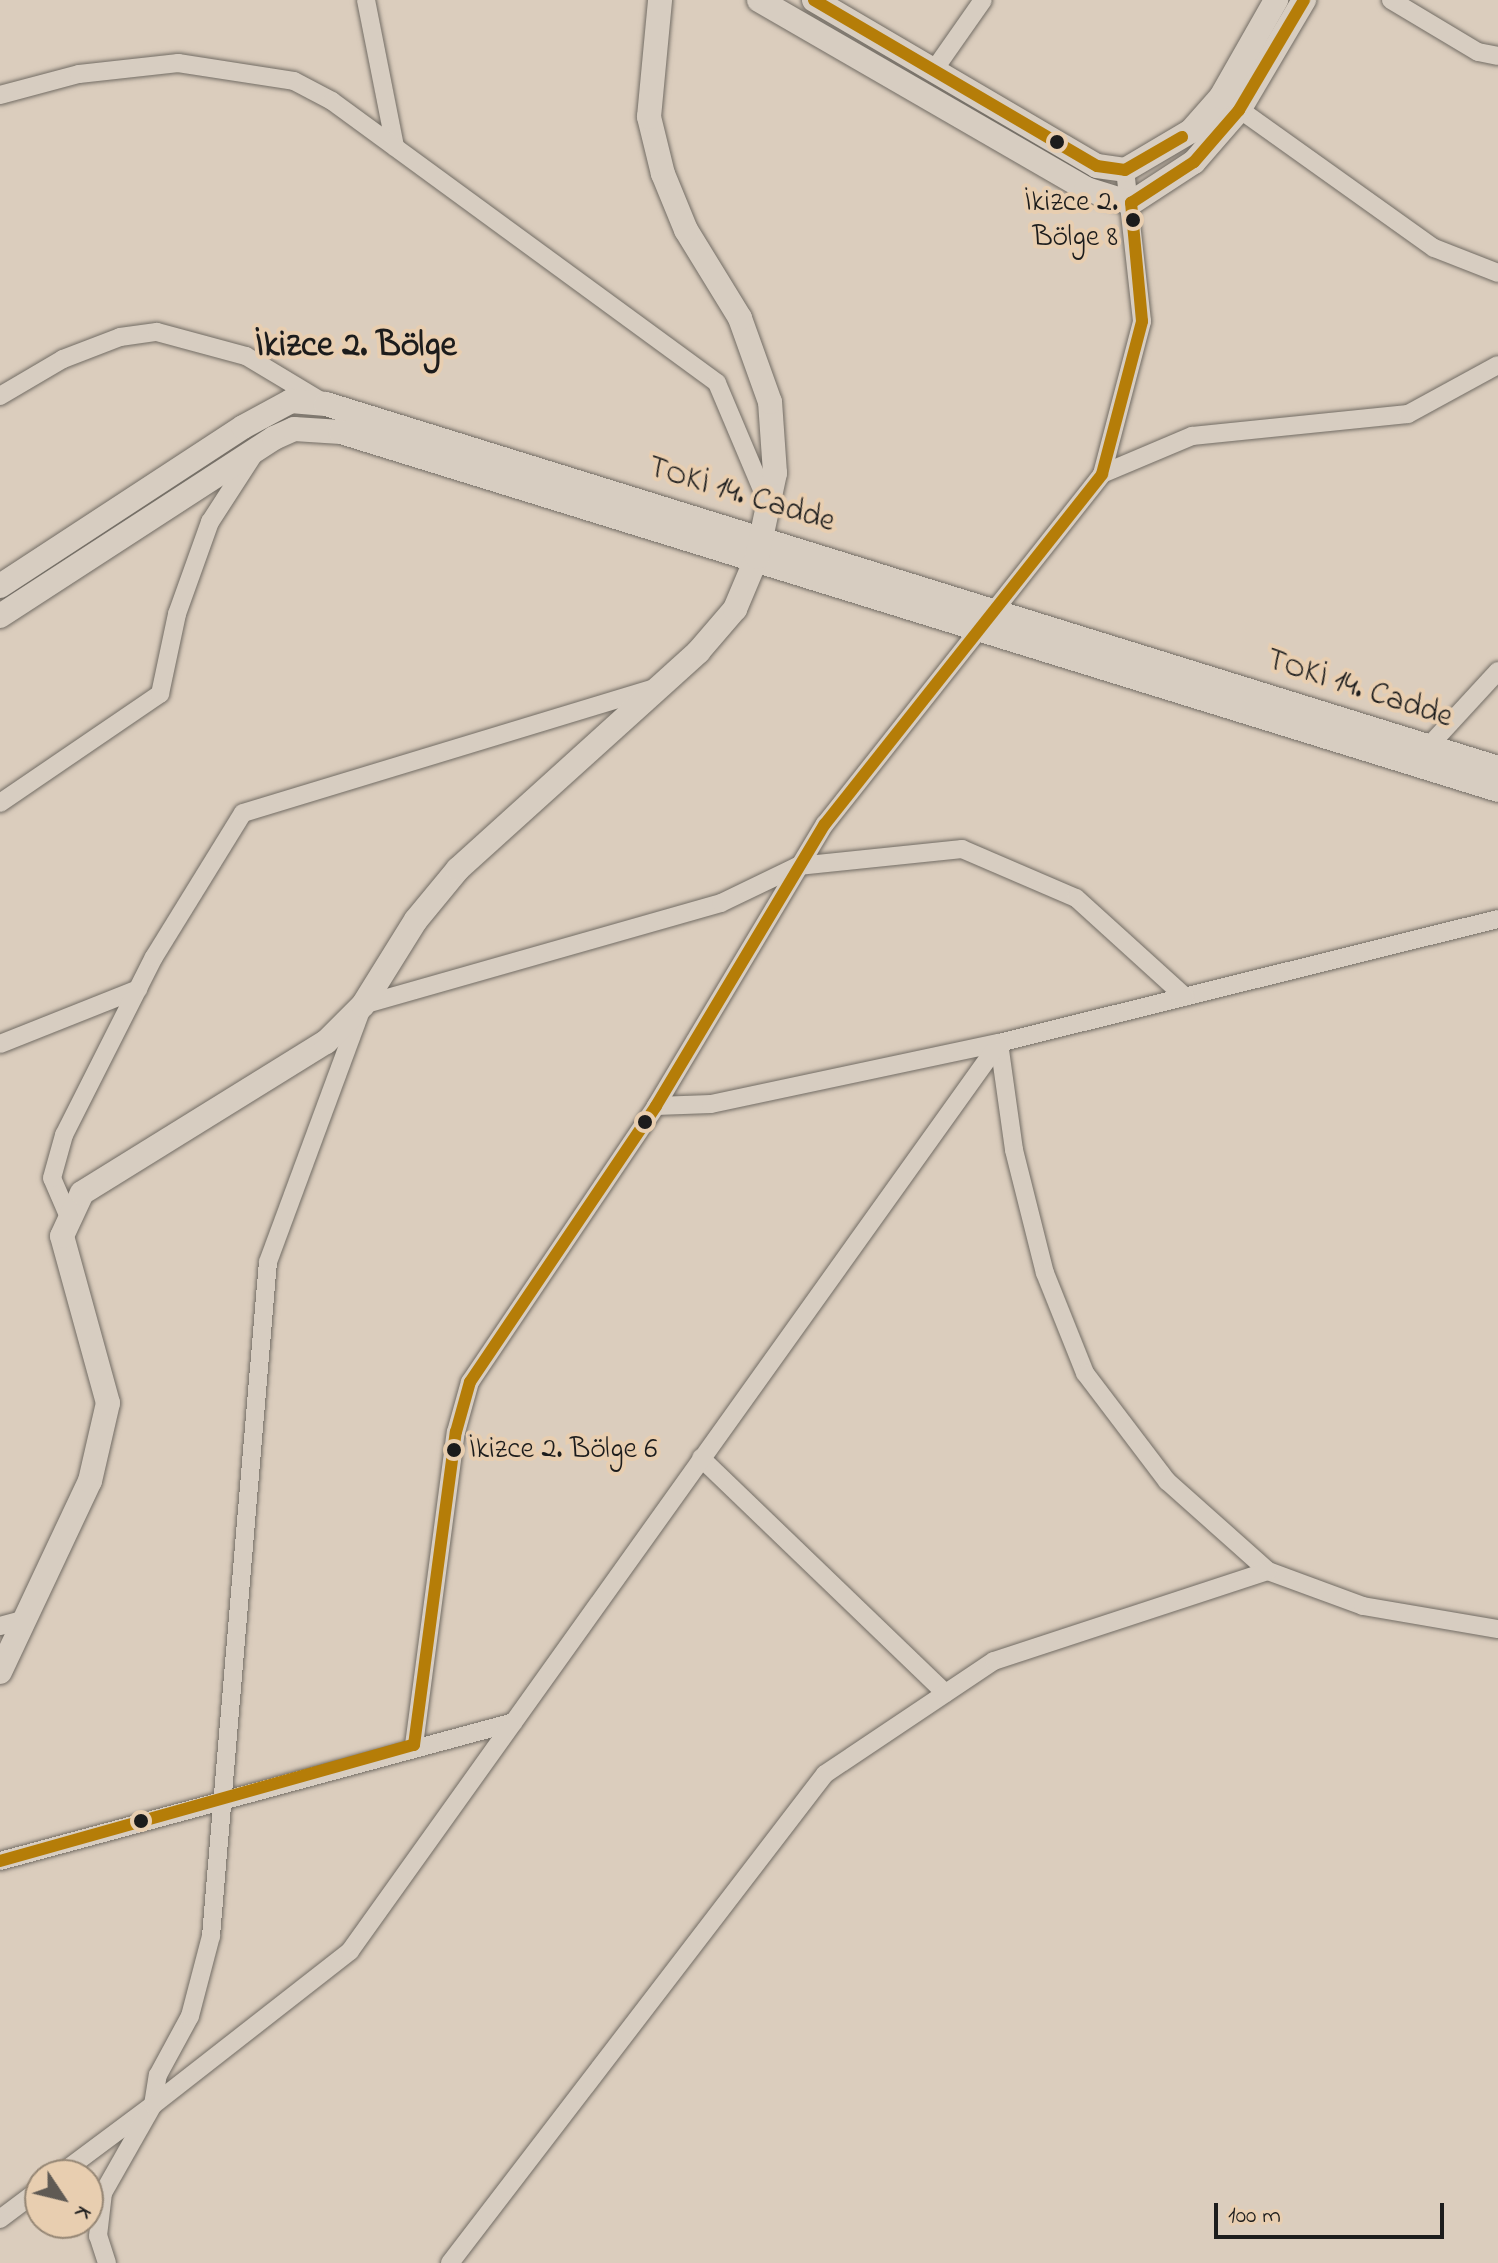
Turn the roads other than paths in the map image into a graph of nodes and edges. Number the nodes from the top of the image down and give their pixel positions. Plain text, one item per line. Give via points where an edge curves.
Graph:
1 (366, 0) edge
2 (660, 0) edge
3 (759, 0) edge
4 (814, 0) edge
5 (983, 0) edge
6 (1276, 0) edge
7 (1304, 0) edge
8 (1391, 0) edge
9 (1498, 56) edge
10 (934, 70) junction
11 (0, 95) edge
12 (1230, 103) junction
13 (395, 147) junction
14 (1125, 170) junction
15 (1131, 203) junction
16 (1498, 273) edge
17 (1498, 365) edge
18 (0, 396) edge
19 (326, 404) junction
20 (243, 427) junction
21 (256, 451) junction
22 (1102, 474) junction
23 (769, 506) junction
24 (760, 546) junction
25 (0, 586) edge
26 (0, 616) edge
27 (990, 617) junction
28 (1498, 671) edge
29 (652, 689) junction
30 (1429, 746) junction
31 (1498, 768) edge
32 (1498, 790) edge
33 (0, 803) edge
34 (798, 866) junction
35 (1498, 919) edge
36 (138, 989) junction
37 (1185, 997) junction
38 (363, 1005) junction
39 (999, 1043) junction
40 (0, 1044) edge
41 (656, 1106) junction
42 (68, 1215) junction
43 (701, 1458) junction
44 (1268, 1571) junction
45 (11, 1623) edge
46 (1498, 1629) edge
47 (0, 1672) edge
48 (945, 1693) junction
49 (514, 1722) junction
50 (414, 1745) junction
51 (219, 1800) junction
52 (0, 1861) edge
53 (153, 2105) junction
54 (80, 2159) edge
55 (24, 2201) edge
56 (0, 2219) edge
57 (107, 2263) edge
58 (450, 2263) edge

1 - 13 street
2 - 23 main road via 649,117 686,230 757,358 770,402
3 - 15 main road via 1086,189
4 - 10 main road
5 - 10 street
6 - 12 main road
7 - 12 main road
8 - 9 street via 1478,52
10 - 14 main road via 1097,166
11 - 13 street via 79,74 178,63 245,70 320,94
12 - 14 main road
12 - 15 main road via 1194,162
12 - 16 street via 1434,248
13 - 23 street via 717,383
14 - 15 street
15 - 22 street via 1142,321
17 - 22 street via 1408,414 1192,436
18 - 19 street via 63,359 120,337 157,332 246,356
19 - 20 main road, TOKİ 14. Cadde via 291,401
19 - 24 main road, TOKİ 14. Cadde
20 - 21 street
20 - 25 main road, TOKİ 14. Cadde
21 - 24 main road, TOKİ 14. Cadde via 294,429 341,432
21 - 26 main road, TOKİ 14. Cadde
21 - 33 street via 210,522 177,614 160,694
22 - 27 street
23 - 24 main road
24 - 27 main road, TOKİ 14. Cadde
24 - 29 main road via 735,609
27 - 30 main road, TOKİ 14. Cadde
27 - 32 main road, TOKİ 14. Cadde
27 - 34 street
28 - 30 street
29 - 36 street via 243,813 222,837
29 - 38 main road via 458,869 416,920
30 - 31 main road, TOKİ 14. Cadde
34 - 37 street via 962,849 1076,898
34 - 38 street via 721,903
34 - 41 street
35 - 37 street
36 - 40 street
36 - 42 street via 64,1135 52,1178
37 - 39 street
38 - 42 main road via 326,1042 82,1193
38 - 51 street via 268,1262
39 - 41 street via 711,1104
39 - 43 street
39 - 44 street via 1014,1150 1045,1273 1085,1373 1167,1481
41 - 50 street via 470,1382 456,1432
42 - 45 main road via 62,1236 108,1403 90,1481
43 - 48 street
43 - 49 street
44 - 46 street via 1363,1606
44 - 48 street via 994,1661
45 - 47 main road
48 - 58 street via 825,1774
49 - 50 street
49 - 53 street via 350,1951
50 - 51 street
51 - 52 street
51 - 53 street via 211,1936 190,2016 158,2075
53 - 54 street
53 - 57 street via 103,2193 98,2236
55 - 56 street

